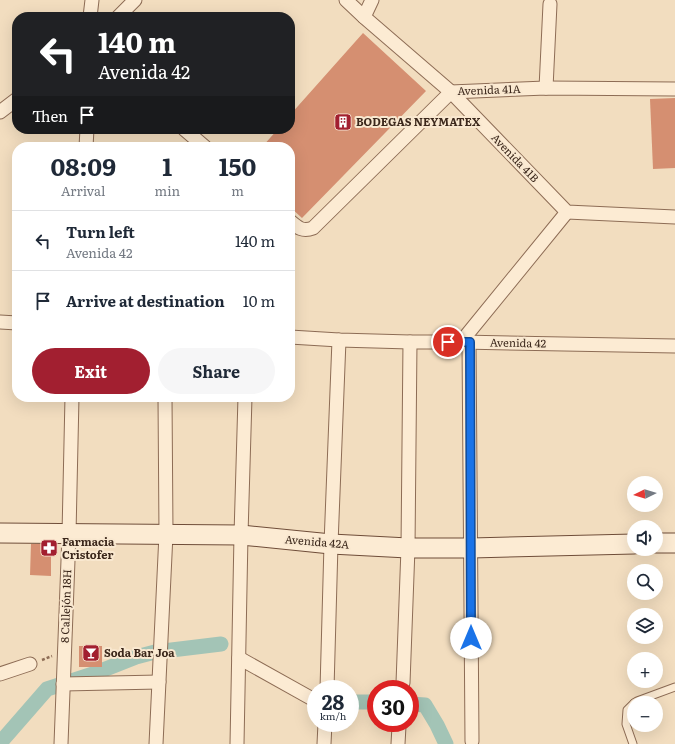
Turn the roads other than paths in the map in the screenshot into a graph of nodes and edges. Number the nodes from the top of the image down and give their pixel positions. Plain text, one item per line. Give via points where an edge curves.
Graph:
1 (92, 0) edge
2 (135, 0) edge
3 (346, 0) edge
4 (372, 0) edge
5 (550, 4) dead end
6 (91, 12) edge
7 (123, 12) edge
8 (364, 17) junction
9 (546, 88) junction
10 (675, 89) edge
11 (451, 92) junction
12 (12, 103) edge
13 (0, 112) edge
14 (190, 134) edge
15 (199, 142) edge
16 (567, 212) junction
17 (675, 217) edge
18 (295, 225) edge
19 (0, 322) edge
20 (12, 323) edge
21 (295, 337) edge
22 (339, 340) junction
23 (410, 342) junction
24 (465, 342) junction
25 (675, 346) edge
26 (72, 402) edge
27 (164, 402) edge
28 (245, 402) edge
29 (0, 533) edge
30 (69, 534) junction
31 (166, 534) junction
32 (241, 535) junction
33 (663, 543) edge
34 (675, 543) edge
35 (331, 544) junction
36 (627, 544) edge
37 (408, 548) junction
38 (471, 548) junction
39 (238, 658) junction
40 (30, 664) road end
41 (0, 674) edge
42 (327, 680) edge
43 (403, 680) edge
44 (159, 682) junction
45 (63, 684) junction
46 (675, 687) edge
47 (307, 696) edge
48 (651, 696) edge
49 (627, 710) edge
50 (627, 727) edge
51 (325, 732) edge
52 (399, 732) edge
53 (629, 732) edge
54 (472, 742) dead end
55 (61, 744) edge
56 (156, 744) edge
57 (237, 744) edge
58 (324, 744) edge
59 (398, 744) edge
60 (633, 744) edge

1 - 6 street
2 - 7 street
3 - 8 street, Avenida 41B
4 - 8 street
5 - 9 street
8 - 11 street, Avenida 41B
9 - 10 street, Avenida 41A
9 - 11 street, Avenida 41A
11 - 16 street, Avenida 41B
11 - 18 street, Avenida 41A via 314,228 307,230
12 - 13 street
14 - 15 street
16 - 17 street
16 - 24 street
19 - 20 street
21 - 22 street, Avenida 42
22 - 23 street, Avenida 42
22 - 35 street
23 - 24 street, Avenida 42
23 - 37 street
24 - 25 street, Avenida 42
24 - 38 street
26 - 30 street, 8 Callejón 18H
27 - 31 street
28 - 32 street
29 - 30 street, Avenida 42A
30 - 31 street, Avenida 42A
30 - 45 street, 8 Callejón 18H
31 - 32 street, Avenida 42A
31 - 44 street
32 - 35 street, Avenida 42A
32 - 39 street
33 - 34 street
35 - 37 street, Avenida 42A
35 - 42 street
36 - 38 street, Avenida 42A
37 - 38 street, Avenida 42A
37 - 43 street
38 - 54 street
39 - 47 street
39 - 57 street
40 - 41 street
44 - 45 street
44 - 56 street
45 - 55 street, 8 Callejón 18H
46 - 48 lane
49 - 50 lane
51 - 58 street
52 - 59 street
53 - 60 lane

